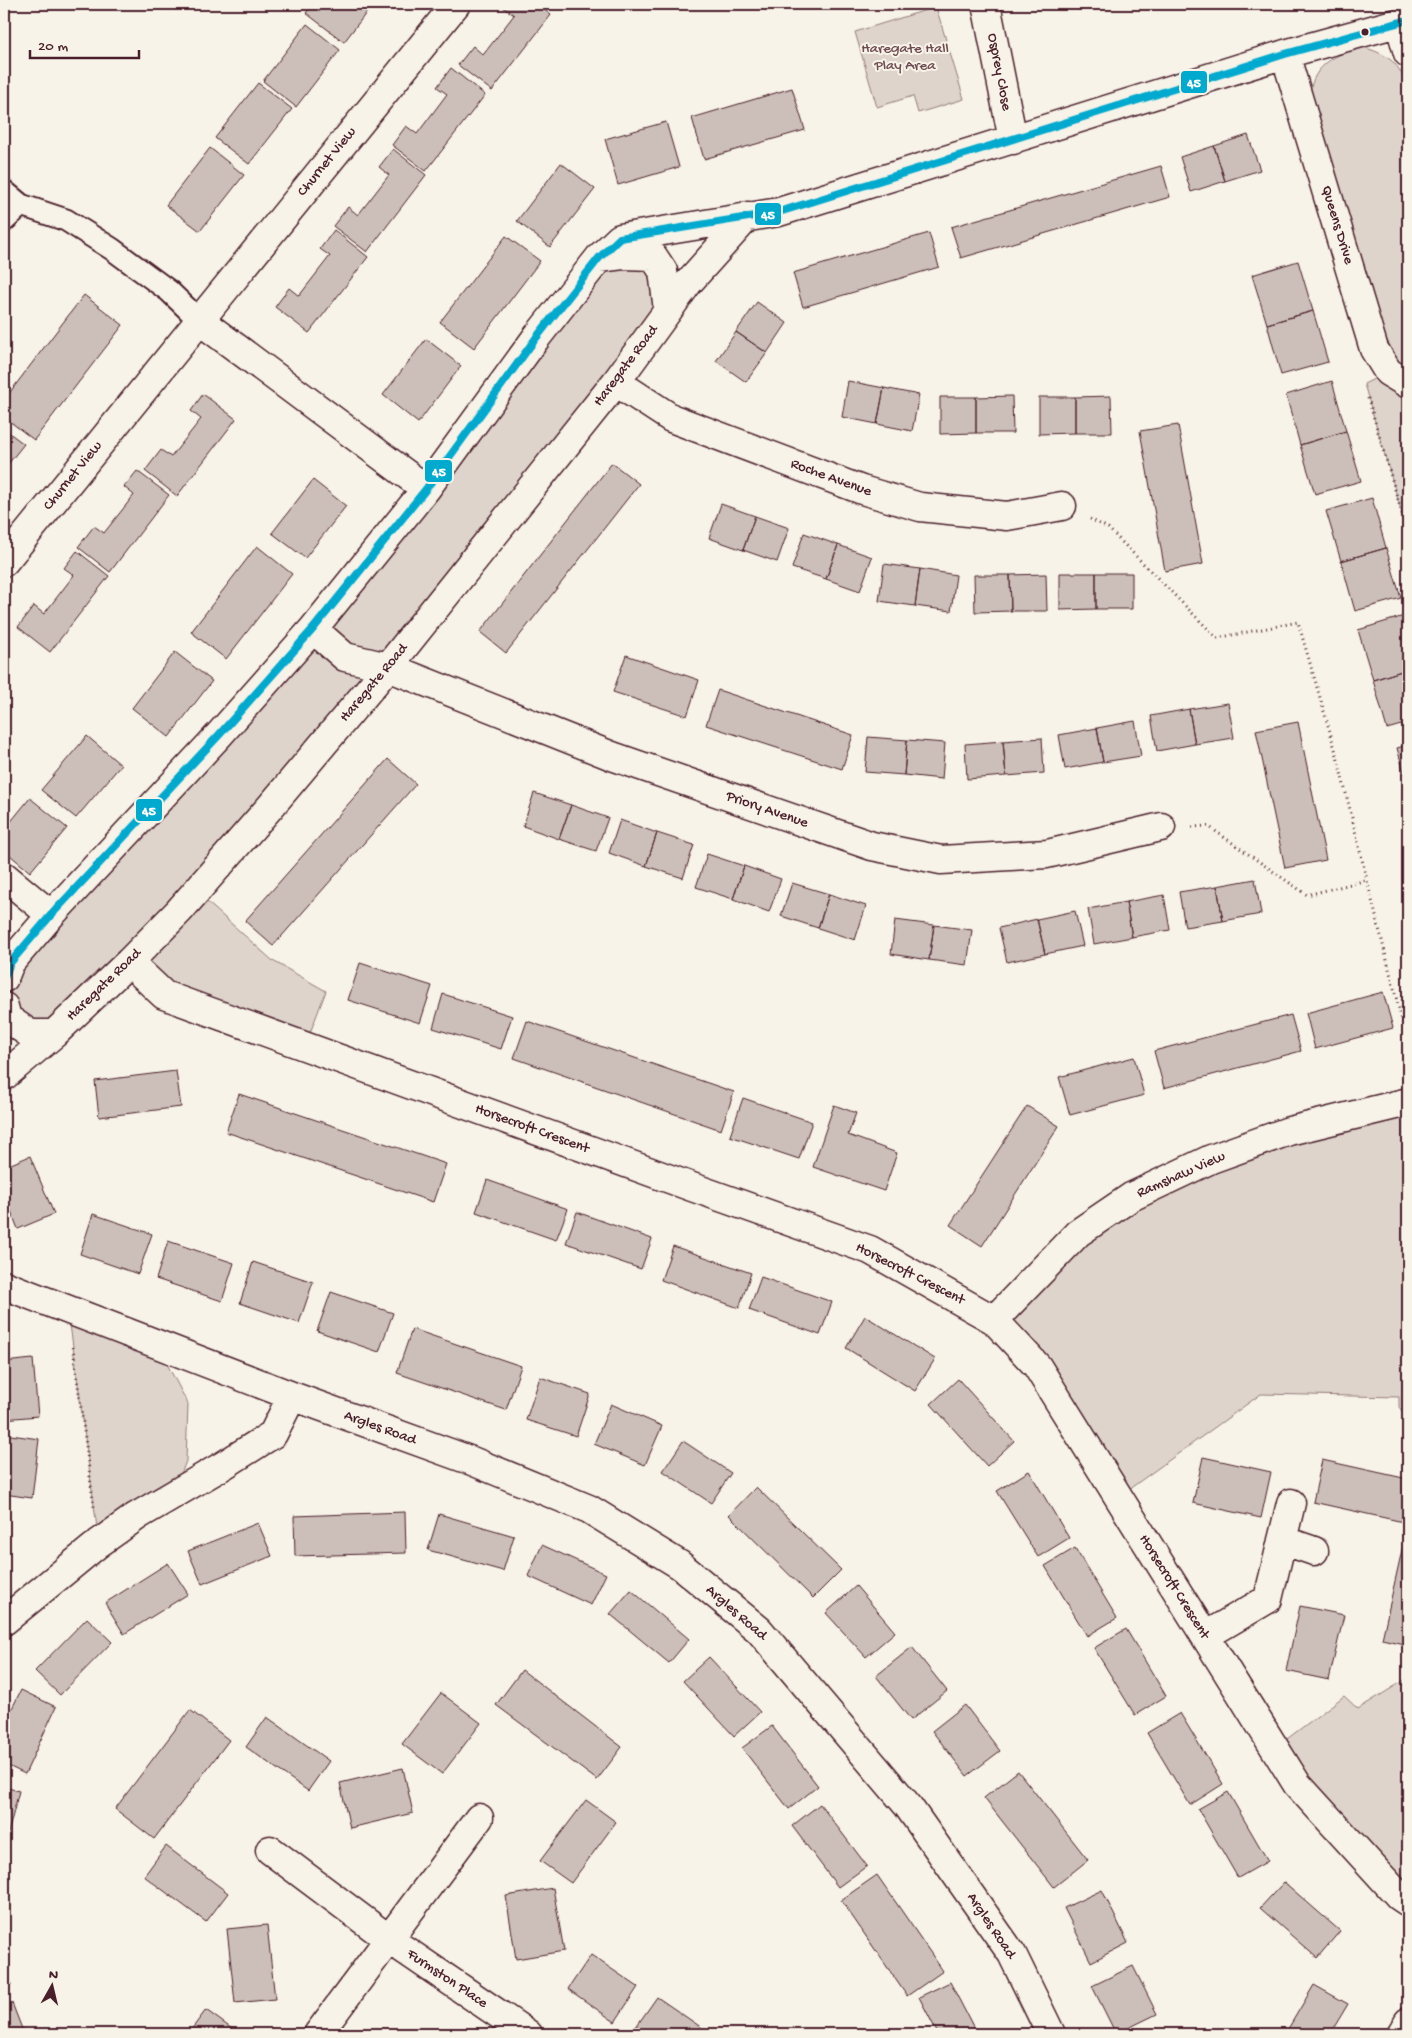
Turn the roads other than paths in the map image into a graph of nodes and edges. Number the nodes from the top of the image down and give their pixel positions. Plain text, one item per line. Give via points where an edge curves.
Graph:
1 (456, 4) edge
2 (986, 4) edge
3 (1404, 21) edge
4 (1408, 53) edge
5 (1285, 54) junction
6 (1013, 140) junction
7 (4, 191) edge
8 (21, 205) junction
9 (748, 216) junction
10 (4, 221) edge
11 (599, 258) junction
12 (668, 310) junction
13 (199, 320) junction
14 (1398, 378) edge
15 (616, 382) junction
16 (426, 490) junction
17 (1062, 506) road end
18 (4, 562) edge
19 (313, 629) junction
20 (388, 667) junction
21 (1161, 827) road end
22 (4, 876) edge
23 (52, 915) junction
24 (130, 962) junction
25 (4, 978) edge
26 (4, 1007) edge
27 (54, 1034) junction
28 (4, 1076) edge
29 (1408, 1102) edge
30 (4, 1285) edge
31 (994, 1320) junction
32 (292, 1396) junction
33 (1291, 1503) dead end
34 (1282, 1540) junction
35 (1314, 1551) dead end
36 (4, 1621) edge
37 (1204, 1636) junction
38 (479, 1818) dead end
39 (270, 1850) dead end
40 (1408, 1902) edge
41 (390, 1940) junction
42 (1408, 2022) edge
43 (318, 2034) edge
44 (528, 2034) edge
45 (1051, 2034) edge
46 (1401, 2034) edge

1 - 13 street, Churnet View
2 - 6 street, Osprey Close
3 - 4 street
3 - 5 street
5 - 6 street
5 - 14 street, Queens Drive via 1374,349
6 - 9 street via 780,212
7 - 8 lane
8 - 10 lane
8 - 13 lane via 66,220 112,249 169,291
9 - 11 street via 620,238
9 - 12 street, Haregate Road
11 - 12 street, Haregate Road via 653,256 663,271
11 - 16 street via 536,338
12 - 15 street, Haregate Road
13 - 16 street
13 - 18 street, Churnet View
15 - 17 street, Roche Avenue via 671,418 862,490 920,507 1007,516
15 - 20 street, Haregate Road
16 - 19 street
19 - 20 street, Priory Avenue via 345,656
19 - 23 street
20 - 21 street, Priory Avenue via 612,756 872,846 941,860 1047,854
20 - 24 street, Haregate Road via 271,806
22 - 23 street
23 - 25 street via 10,963
24 - 27 street, Haregate Road
24 - 31 street, Horsecroft Crescent via 164,995 870,1250
26 - 27 street, Haregate Road via 7,1018 30,1034
27 - 28 street, Haregate Road
29 - 31 street, Ramshaw View via 1289,1131 1211,1160 1131,1197 1078,1233
30 - 32 street, Argles Road
31 - 37 street, Horsecroft Crescent via 1036,1366
32 - 36 street via 273,1434 137,1516
32 - 45 street, Argles Road via 472,1461 589,1509 680,1565 759,1630 908,1806 1012,1954
33 - 34 street
34 - 35 street
34 - 37 street via 1268,1599
37 - 40 street, Horsecroft Crescent via 1297,1784
38 - 41 street, Furmston Place
39 - 41 street, Furmston Place
41 - 43 street, Furmston Place
41 - 44 street, Furmston Place
42 - 46 street

